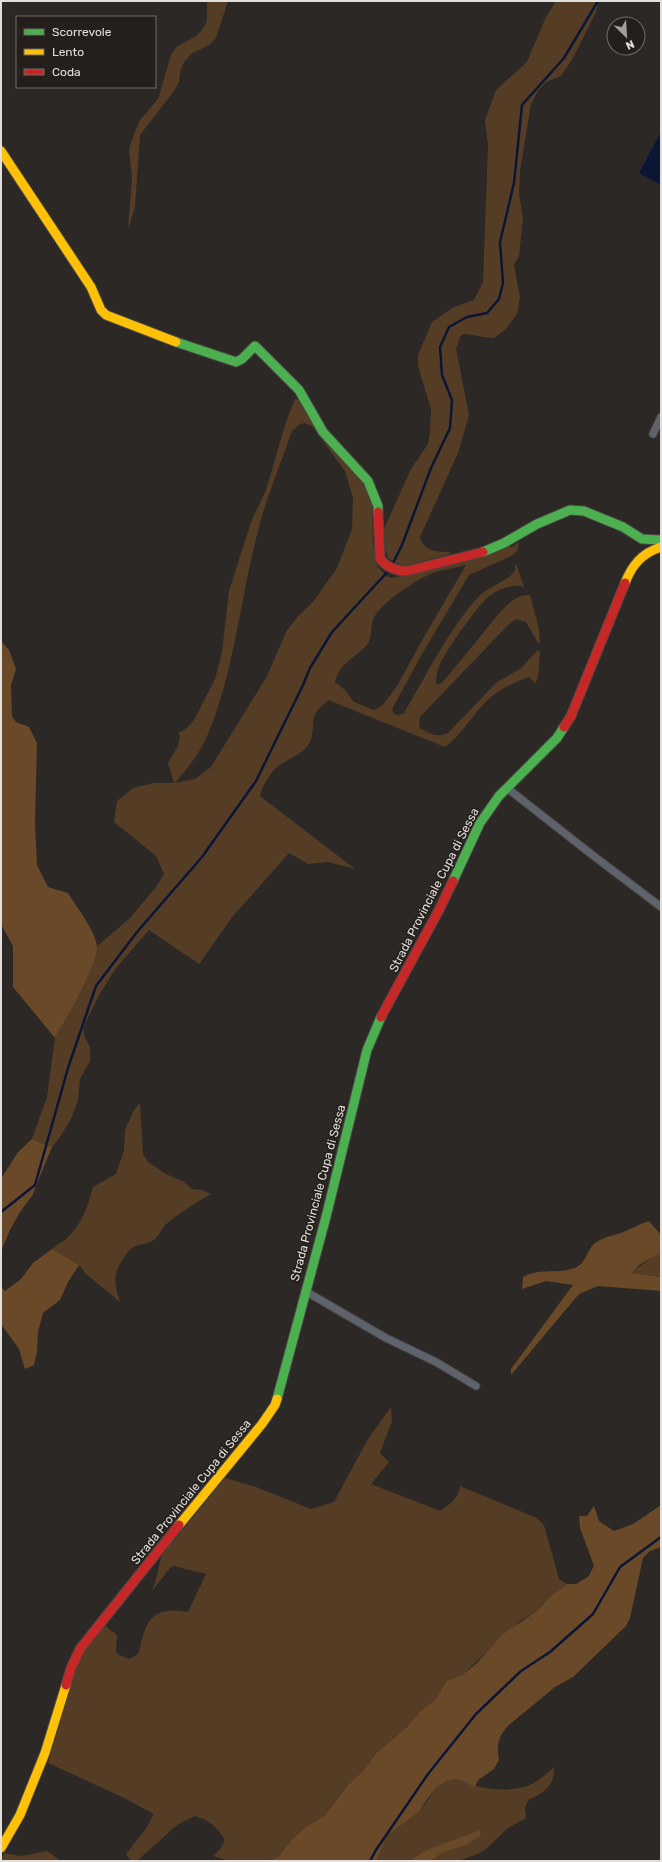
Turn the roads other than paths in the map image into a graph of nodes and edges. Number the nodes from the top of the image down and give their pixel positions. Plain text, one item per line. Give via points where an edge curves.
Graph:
1 (1, 151) edge
2 (661, 417) edge
3 (653, 434) dead end
4 (661, 540) edge
5 (661, 548) edge
6 (507, 788) junction
7 (661, 907) edge
8 (304, 1290) junction
9 (476, 1386) dead end
10 (1, 1848) edge

1 - 4 street via 79,268 106,315 236,362 241,361 255,346 295,385 323,432 370,485 378,506 379,554 384,563 399,571 473,556 504,543 562,512 578,509 622,527 642,539
2 - 3 street
5 - 6 street, Strada Provinciale Cupa di Sessa via 645,553 635,563 564,728 541,756
6 - 7 street
6 - 8 street, Strada Provinciale Cupa di Sessa via 480,823 439,910 378,1023 367,1050 326,1217
8 - 9 street
8 - 10 street, Strada Provinciale Cupa di Sessa via 282,1387 274,1405 262,1424 80,1649 71,1668 46,1753 20,1815

